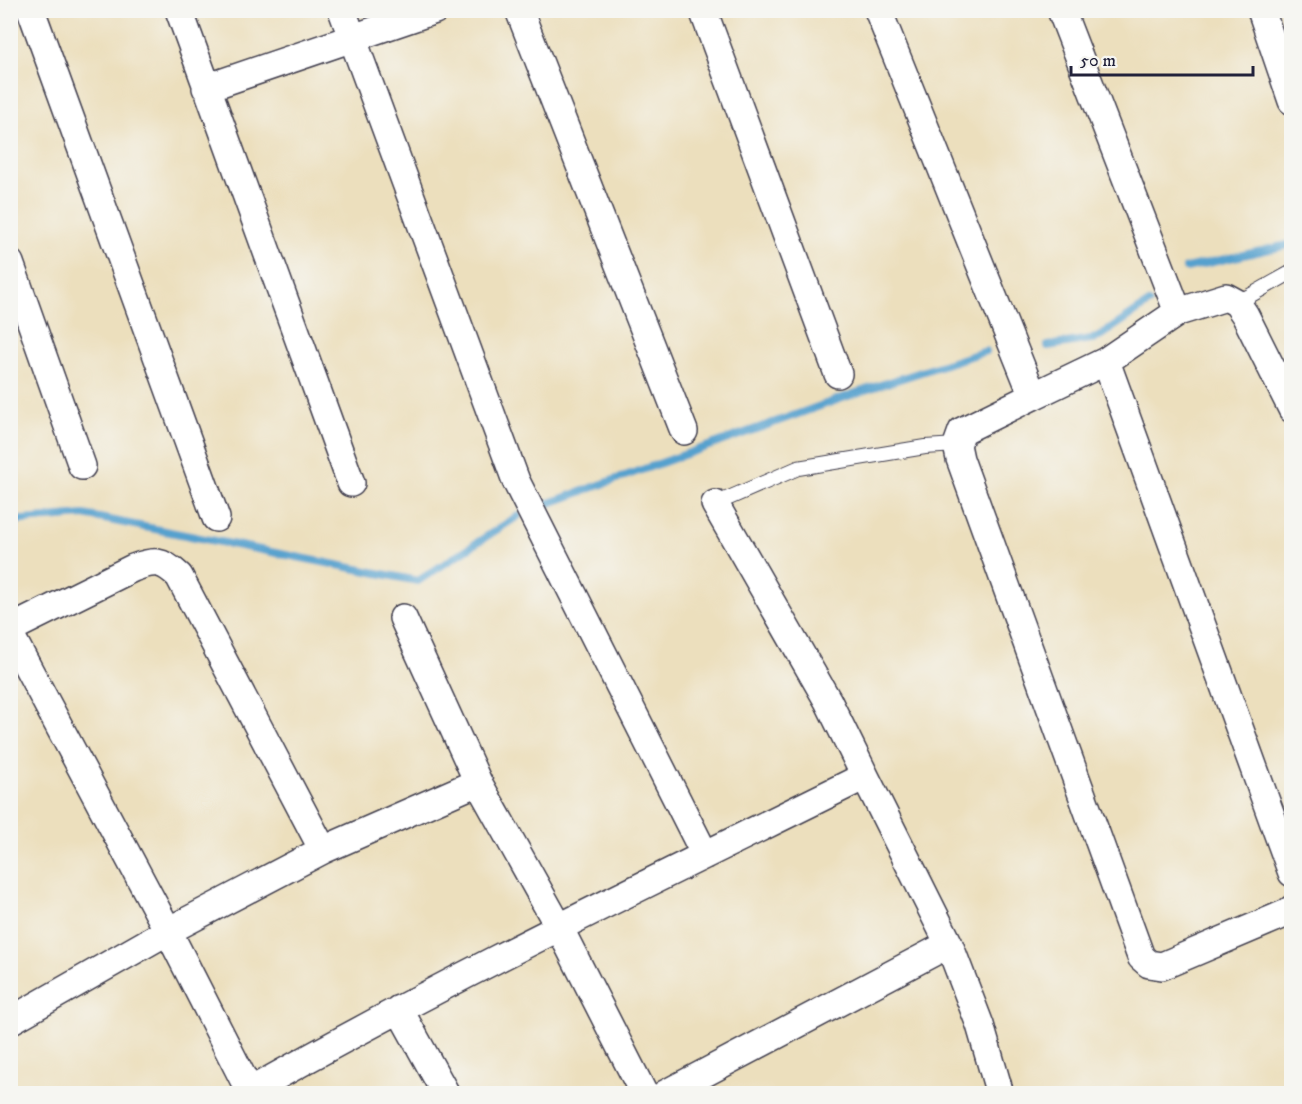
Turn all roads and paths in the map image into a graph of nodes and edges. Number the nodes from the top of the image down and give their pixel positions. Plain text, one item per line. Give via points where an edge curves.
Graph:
1 (32, 10) edge
2 (179, 10) edge
3 (342, 10) edge
4 (435, 10) edge
5 (519, 10) edge
6 (703, 10) edge
7 (878, 10) edge
8 (1061, 10) edge
9 (1261, 10) edge
10 (352, 39) junction
11 (206, 88) junction
12 (1292, 101) edge
13 (10, 263) edge
14 (1292, 272) edge
15 (1237, 303) junction
16 (1178, 312) junction
17 (1106, 361) junction
18 (838, 374) dead end
19 (1033, 396) junction
20 (1292, 409) edge
21 (684, 430) dead end
22 (957, 445) junction
23 (82, 466) dead end
24 (351, 483) dead end
25 (715, 504) joint
26 (216, 518) dead end
27 (403, 618) dead end
28 (10, 629) edge
29 (10, 634) edge
30 (865, 776) junction
31 (478, 782) junction
32 (322, 850) junction
33 (705, 855) junction
34 (1292, 873) edge
35 (1292, 909) edge
36 (559, 927) junction
37 (168, 931) junction
38 (949, 944) junction
39 (399, 1009) junction
40 (10, 1021) edge
41 (249, 1093) edge
42 (446, 1094) edge
43 (644, 1094) edge
44 (665, 1094) edge
45 (1000, 1094) edge

1 - 26 street
2 - 11 street
3 - 10 street
4 - 10 street
5 - 21 street
6 - 18 street
7 - 19 street
8 - 16 street
9 - 12 street
10 - 11 street
10 - 33 street via 516,481
11 - 24 street
13 - 23 street
14 - 15 lane
15 - 16 street via 1226,297
15 - 20 street
16 - 17 street
17 - 19 street
17 - 34 street
19 - 22 street via 962,431
22 - 25 lane via 798,468
22 - 35 street via 1141,957 1149,964 1162,966
25 - 30 street via 828,701
27 - 31 street
28 - 32 street via 150,561 167,565 179,576
29 - 37 street
30 - 33 street
30 - 38 street
31 - 32 street
31 - 36 street
32 - 37 street
33 - 36 street
36 - 39 street
36 - 43 street
37 - 40 street
37 - 41 street
38 - 44 street
38 - 45 street via 980,1025
39 - 41 street
39 - 42 street

